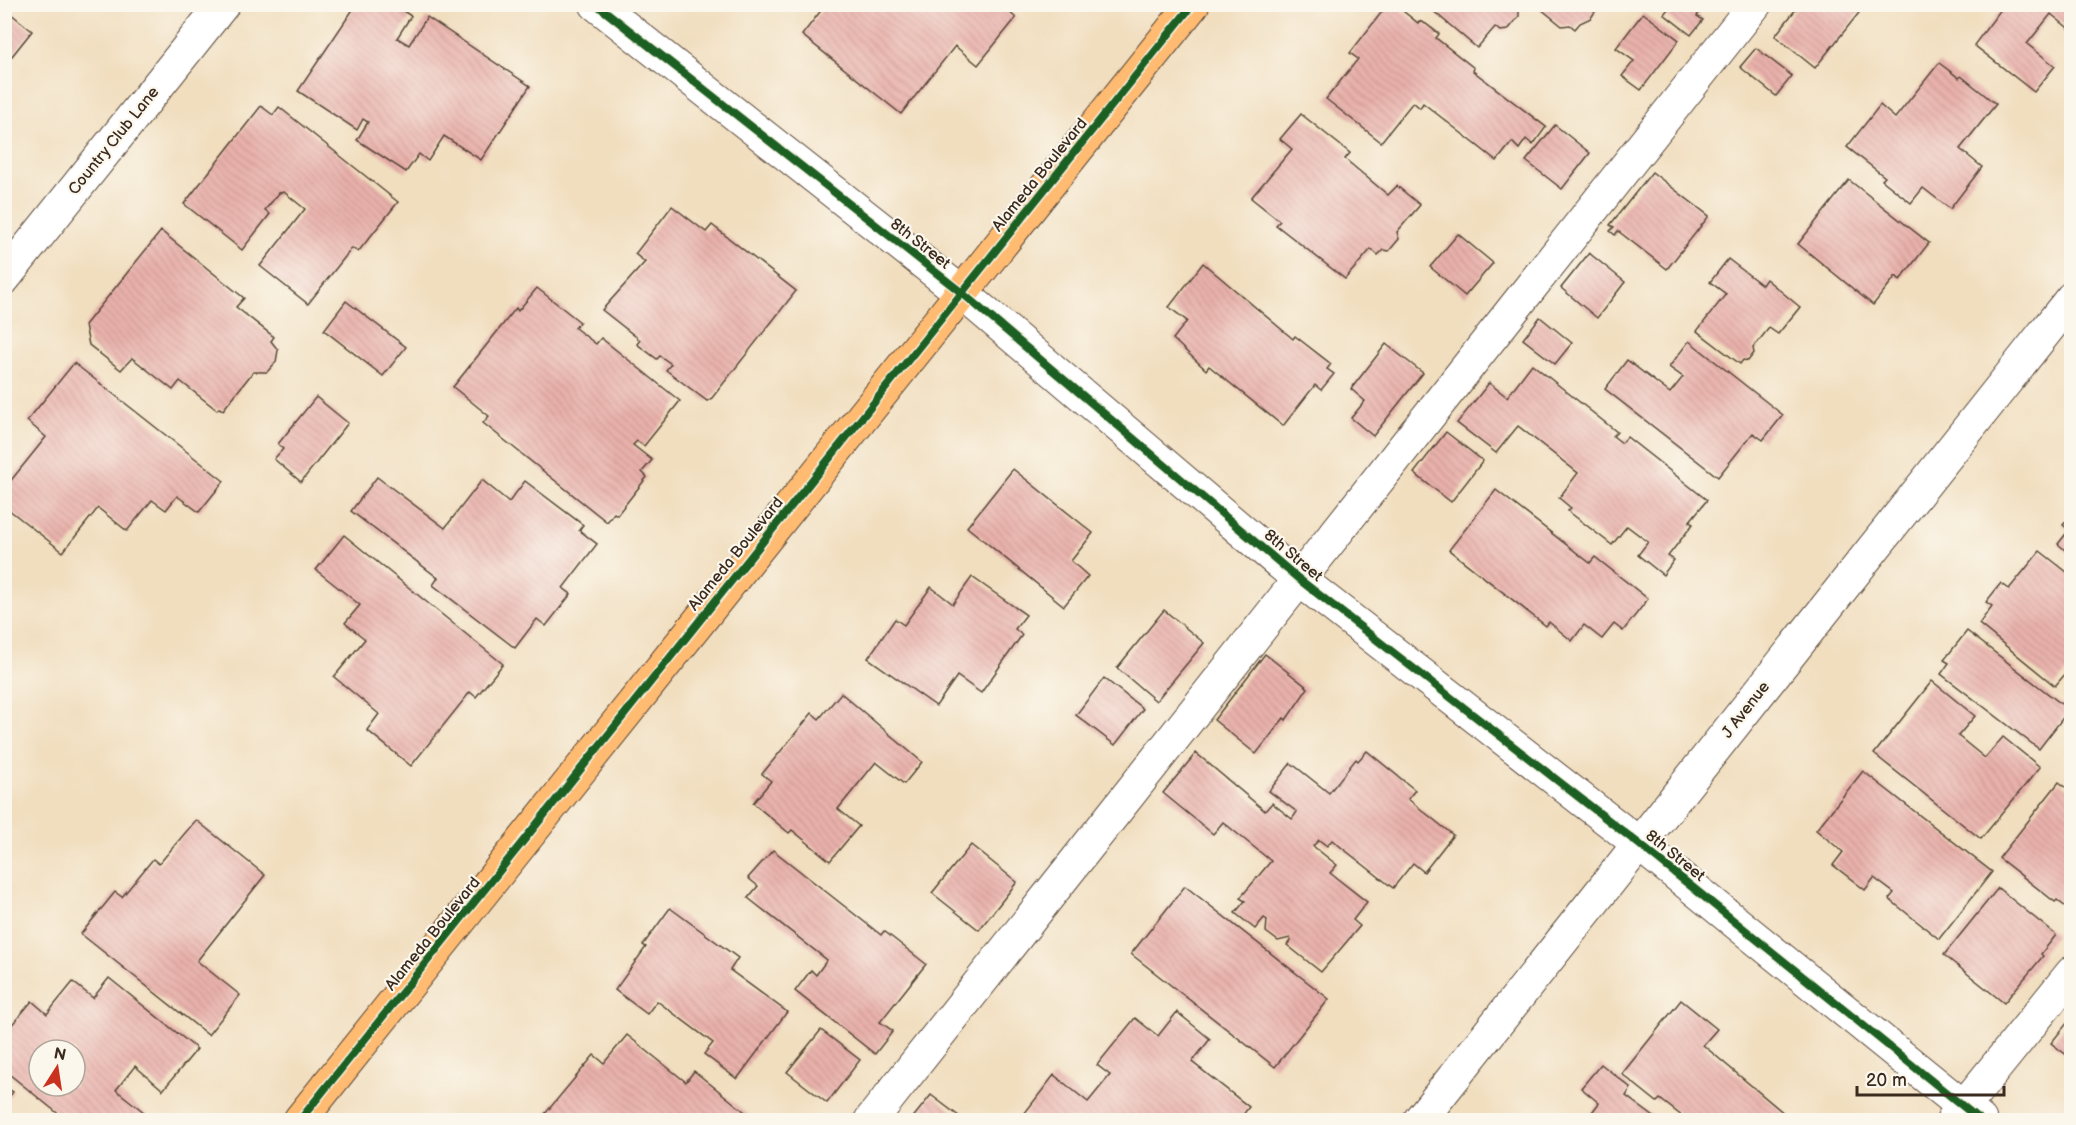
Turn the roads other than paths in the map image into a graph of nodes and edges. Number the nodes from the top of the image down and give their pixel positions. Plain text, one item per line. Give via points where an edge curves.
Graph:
1 (223, 4) edge
2 (596, 4) edge
3 (1193, 4) edge
4 (1755, 4) edge
5 (4, 278) edge
6 (962, 293) junction
7 (2072, 298) edge
8 (1300, 580) junction
9 (1639, 844) junction
10 (2072, 973) edge
11 (1965, 1116) edge
12 (300, 1120) edge
13 (871, 1120) edge
14 (1420, 1120) edge

1 - 5 street, Country Club Lane
2 - 6 street, 8th Street
3 - 6 main road, Alameda Boulevard
4 - 8 street
6 - 8 street, 8th Street
6 - 12 main road, Alameda Boulevard
7 - 9 street, J Avenue
8 - 9 street, 8th Street
8 - 13 street
9 - 11 street, 8th Street
9 - 14 street, J Avenue
10 - 11 street

